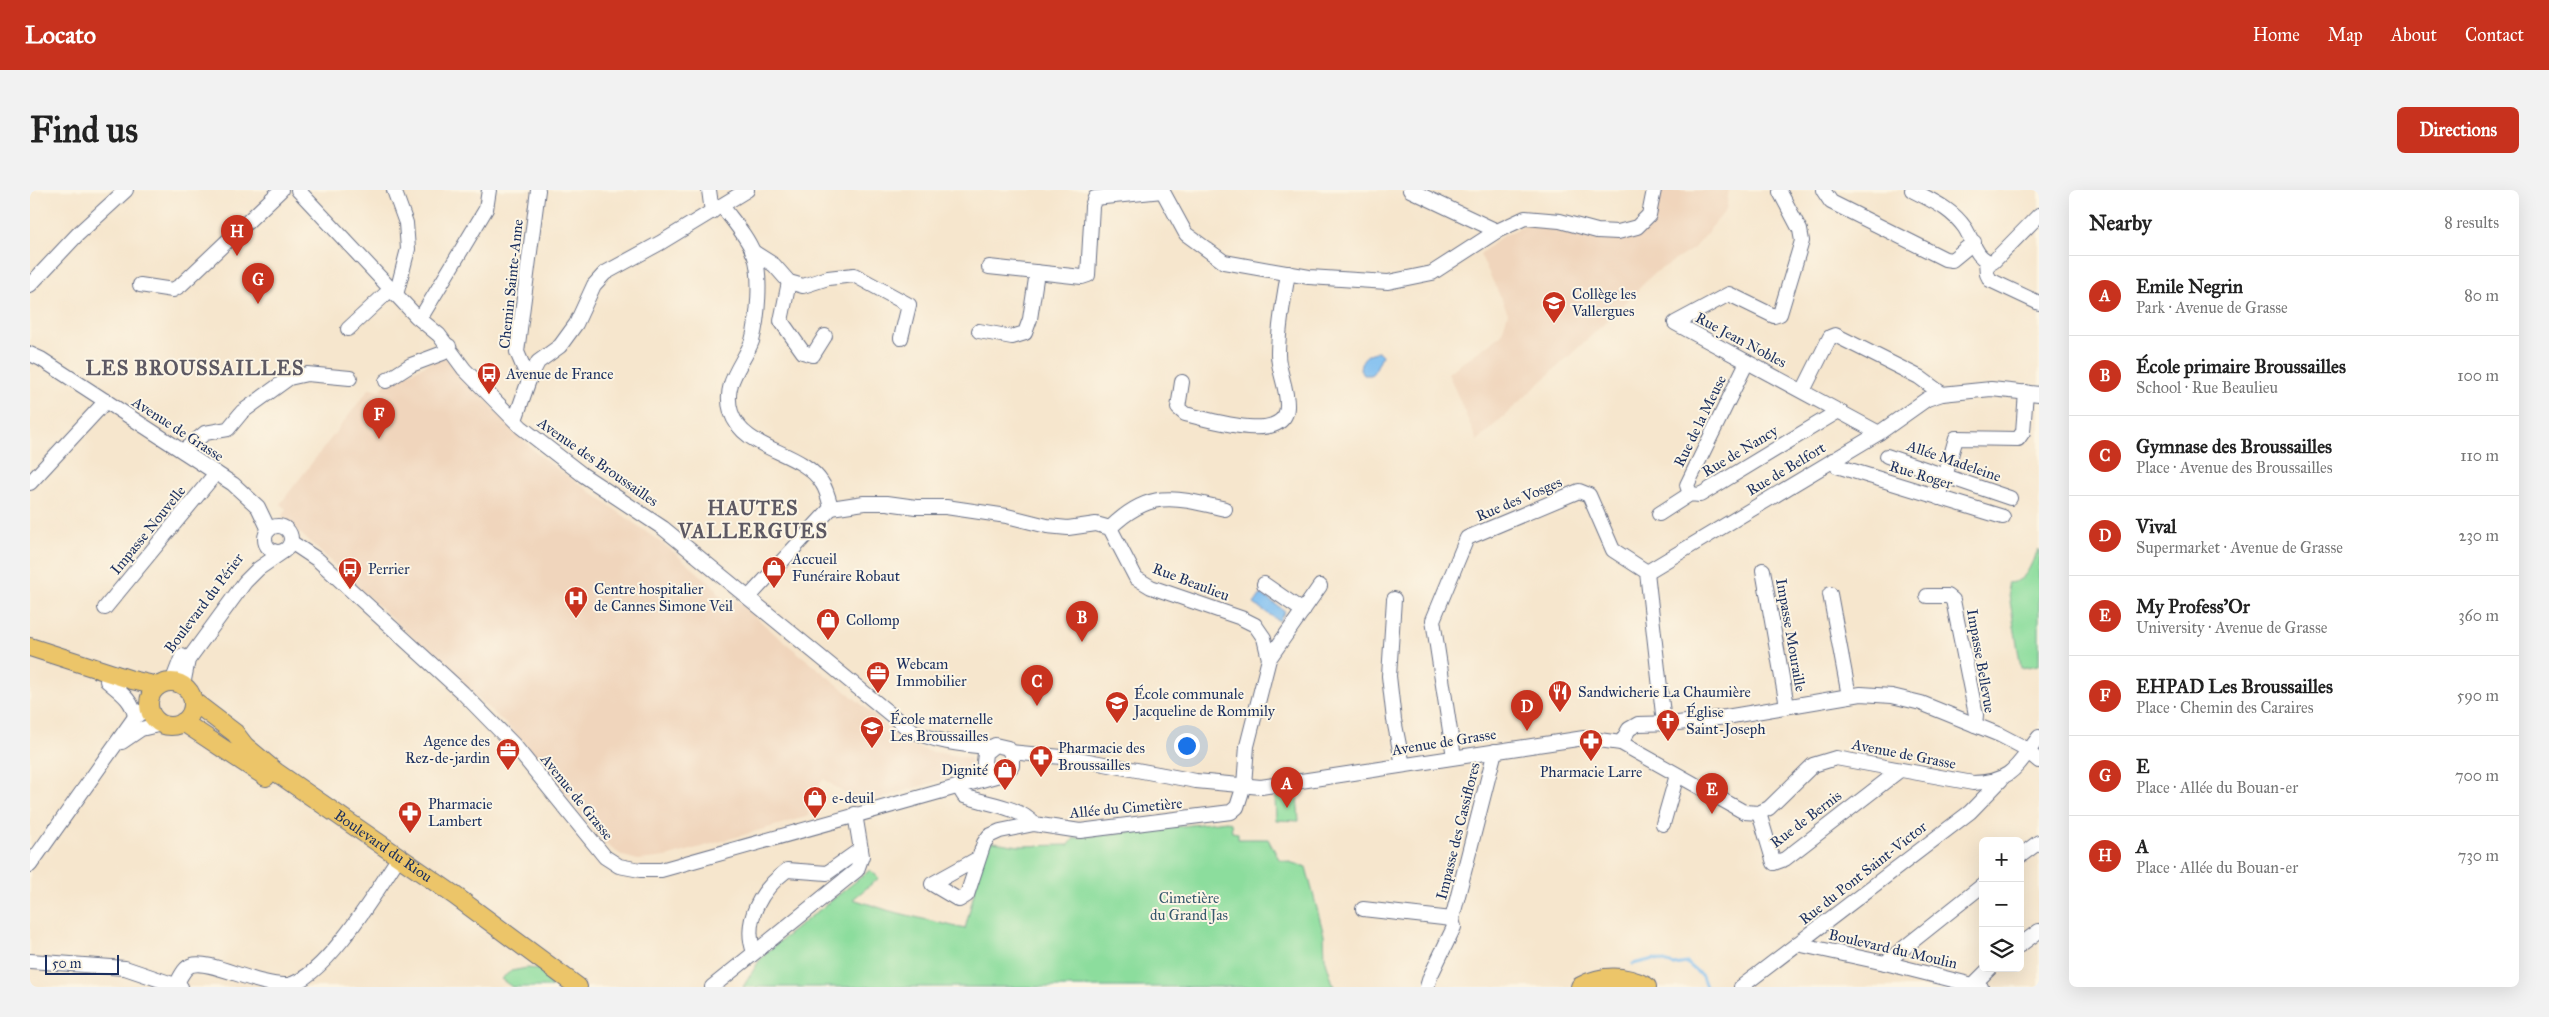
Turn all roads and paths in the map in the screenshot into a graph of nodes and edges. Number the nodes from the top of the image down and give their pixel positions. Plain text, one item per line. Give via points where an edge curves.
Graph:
1 (126, 190) edge
2 (281, 190) edge
3 (298, 190) edge
4 (394, 190) edge
5 (489, 190) edge
6 (538, 190) edge
7 (709, 190) edge
8 (748, 190) edge
9 (1162, 190) edge
10 (1410, 190) edge
11 (1654, 190) edge
12 (1822, 190) edge
13 (1912, 190) edge
14 (1929, 190) edge
15 (1781, 191) edge
16 (717, 209) junction
17 (1953, 213) junction
18 (2039, 216) edge
19 (1497, 231) junction
20 (1974, 242) junction
21 (752, 251) junction
22 (1986, 261) junction
23 (989, 267) dead end
24 (1037, 272) junction
25 (1288, 273) junction
26 (789, 282) junction
27 (30, 285) edge
28 (140, 285) dead end
29 (393, 292) junction
30 (2039, 303) edge
31 (420, 319) junction
32 (348, 329) dead end
33 (979, 331) dead end
34 (825, 336) dead end
35 (901, 338) dead end
36 (449, 346) junction
37 (30, 354) edge
38 (1747, 362) junction
39 (350, 378) dead end
40 (529, 380) junction
41 (386, 381) dead end
42 (1182, 382) dead end
43 (1803, 391) junction
44 (2033, 393) edge
45 (1942, 394) junction
46 (106, 401) junction
47 (1837, 412) junction
48 (515, 420) junction
49 (1879, 433) junction
50 (183, 451) junction
51 (1887, 456) dead end
52 (1832, 460) junction
53 (216, 472) junction
54 (1945, 476) junction
55 (30, 483) edge
56 (1690, 494) junction
57 (1939, 498) junction
58 (2010, 498) dead end
59 (831, 508) junction
60 (1225, 510) dead end
61 (1659, 514) dead end
62 (2003, 517) dead end
63 (1110, 528) junction
64 (268, 530) junction
65 (288, 547) junction
66 (268, 549) junction
67 (1763, 570) dead end
68 (1647, 572) junction
69 (1264, 584) dead end
70 (1320, 586) dead end
71 (1830, 594) dead end
72 (1927, 596) dead end
73 (749, 597) junction
74 (1394, 599) dead end
75 (105, 608) dead end
76 (1303, 611) junction
77 (30, 647) edge
78 (30, 657) edge
79 (1269, 659) junction
80 (107, 681) junction
81 (163, 692) junction
82 (1849, 696) junction
83 (193, 701) junction
84 (1787, 706) junction
85 (135, 717) junction
86 (183, 722) junction
87 (1664, 723) junction
88 (162, 724) junction
89 (1975, 725) junction
90 (2039, 737) edge
91 (1621, 743) junction
92 (118, 745) junction
93 (1495, 751) junction
94 (1010, 752) junction
95 (1052, 756) junction
96 (987, 757) junction
97 (1454, 757) junction
98 (2034, 757) edge
99 (1403, 765) junction
100 (1900, 770) junction
101 (1005, 772) junction
102 (1677, 775) junction
103 (2001, 780) junction
104 (963, 785) junction
105 (1244, 785) junction
106 (1758, 813) junction
107 (855, 814) junction
108 (1034, 824) junction
109 (1663, 824) dead end
110 (2039, 842) edge
111 (861, 849) junction
112 (2024, 853) edge
113 (979, 858) dead end
114 (395, 863) junction
115 (30, 865) edge
116 (1979, 888) edge
117 (1363, 909) dead end
118 (1452, 919) junction
119 (2039, 931) edge
120 (2024, 942) edge
121 (1797, 944) junction
122 (754, 952) junction
123 (30, 962) edge
124 (1886, 963) junction
125 (1987, 972) edge
126 (305, 983) edge
127 (178, 986) edge
128 (1977, 986) edge
129 (564, 987) edge
130 (578, 987) edge
131 (712, 987) edge
132 (1427, 987) edge
133 (1580, 987) edge
134 (1646, 987) edge
135 (1741, 987) edge

1 - 27 street
2 - 28 street via 173,290
3 - 29 street, Avenue des Broussailles
4 - 29 street via 406,223 408,248
5 - 31 street via 486,209
6 - 40 street, Chemin Sainte-Anne via 517,352
7 - 16 street
8 - 16 street
9 - 24 street via 1094,198 1088,275
9 - 25 street via 1186,234 1224,262
10 - 19 street
11 - 19 street via 1649,215 1637,227 1618,232 1597,231 1538,218 1525,218
12 - 20 street via 1831,202 1945,259 1952,260
13 - 17 street
14 - 17 street via 1949,205
15 - 38 street, Rue Jean Nobles via 1802,241 1780,314 1774,316 1729,294 1675,323
16 - 21 street
16 - 40 street via 605,273 594,285 576,324 560,346 538,362
17 - 20 street
18 - 22 street via 1993,262
19 - 25 street via 1452,262 1423,275 1388,282
20 - 22 street
21 - 26 street via 774,265
21 - 59 street via 759,273 752,340 734,373 728,394 730,410 736,424 751,437 811,471 823,483
22 - 30 street via 1990,280
23 - 24 street
24 - 33 street via 1025,333 1012,337
25 - 42 street via 1278,354 1288,406 1281,422 1261,429 1185,414 1178,408
26 - 34 street via 781,321 803,352 813,355
26 - 35 street via 804,286 828,278 854,275 909,305
29 - 31 street, Avenue des Broussailles
29 - 32 street
31 - 36 street, Avenue des Broussailles
36 - 41 street via 443,353 411,365
36 - 48 street, Avenue des Broussailles via 464,369
37 - 46 street, Avenue de Grasse
38 - 43 street, Rue Jean Nobles
38 - 56 street, Rue de la Meuse via 1687,485
39 - 50 street via 307,374 289,378 242,412 228,428 205,433
40 - 48 street
43 - 45 street via 1830,337 1836,335 1919,377
43 - 47 street, Rue Jean Nobles
44 - 45 street, Rue de Belfort via 1991,389
44 - 54 street via 2022,437 2015,440 1956,438
45 - 49 street, Rue de Belfort via 1927,399
46 - 50 street, Avenue de Grasse
46 - 55 street
47 - 49 street, Rue Jean Nobles
47 - 56 street, Rue de Nancy via 1700,495
48 - 73 street, Avenue des Broussailles via 566,463 664,528
49 - 52 street, Rue de Belfort
50 - 53 street, Avenue de Grasse
51 - 54 street, Allée Madeleine
52 - 57 street, Rue Roger via 1837,466
52 - 68 street, Rue de Belfort
53 - 64 street, Avenue de Grasse via 254,502
53 - 75 street, Impasse Nouvelle
54 - 57 street
54 - 58 street, Allée Madeleine
56 - 61 street, Rue de Nancy
57 - 62 street, Rue Roger
59 - 63 street via 864,502 916,508 946,507 1047,526 1068,528 1096,524
59 - 73 street
60 - 63 street via 1172,498 1148,502 1122,516
63 - 79 street, Rue Beaulieu via 1136,578 1150,587 1242,618 1255,626 1264,638
64 - 65 street, Avenue de Grasse via 276,526 284,528 290,534
64 - 66 street, Avenue de Grasse via 265,537
65 - 66 street, Avenue de Grasse via 276,552
65 - 81 street, Boulevard du Périer via 258,568 245,582
65 - 107 street, Avenue de Grasse via 318,560 463,693 514,745 598,850 619,866 661,870
66 - 81 street, Boulevard du Périer via 252,563 182,656
67 - 84 street, Impasse Mouraille
68 - 87 street
68 - 97 street, Rue des Vosges via 1613,550 1590,495 1585,492 1579,491 1467,538 1432,620
69 - 76 street
70 - 76 street
71 - 82 street
72 - 89 street, Impasse Bellevue via 1948,596 1953,600 1976,715
73 - 96 street, Avenue des Broussailles via 906,728 968,745
74 - 99 street via 1389,676
76 - 79 street
77 - 81 main road
78 - 80 main road via 60,663
79 - 105 street via 1247,746
80 - 81 main road
80 - 85 street via 134,707
81 - 83 main road via 191,695
81 - 85 street
81 - 88 main road via 154,717
82 - 84 street
82 - 89 street via 1877,694 1912,700
83 - 86 main road via 191,713
83 - 130 main road, Boulevard du Riou via 231,728 276,772 454,895
84 - 87 street via 1726,717
85 - 92 street
86 - 88 main road
86 - 114 main road, Boulevard du Riou
87 - 91 street via 1634,726
88 - 92 street via 141,729
89 - 98 street via 2000,735
90 - 98 street
91 - 93 street, Avenue de Grasse via 1584,738
91 - 102 street, Avenue de Grasse
92 - 115 street
93 - 97 street, Avenue de Grasse
93 - 118 street, Impasse des Cassiflores
94 - 95 street
94 - 96 street via 1004,746
94 - 101 street via 1013,761
95 - 101 street, Avenue de Grasse
95 - 105 street, Avenue de Grasse via 1155,775
96 - 101 street via 992,773
96 - 104 street, Avenue de Grasse
97 - 99 street, Avenue de Grasse
98 - 103 street
99 - 105 street, Avenue de Grasse via 1261,787
100 - 103 street, Avenue de Grasse via 1973,783
100 - 106 street, Avenue de Grasse via 1850,759 1823,760 1803,774 1769,808
100 - 106 street, Rue de Bernis via 1785,860 1774,862
101 - 104 street, Avenue de Grasse
102 - 106 street, Avenue de Grasse via 1744,812
102 - 109 street
103 - 121 street, Rue du Pont Saint-Victor via 1970,812
104 - 107 street, Avenue de Grasse
104 - 108 street via 964,796 1012,810
105 - 108 street, Allée du Cimetière via 1236,807 1222,814 1080,831
107 - 111 street
108 - 113 street, Allée du Cimetière via 988,836
110 - 112 street
111 - 122 street via 857,870
111 - 122 street via 827,873 788,870 781,875 755,906 749,929
114 - 126 street via 339,946
114 - 129 main road, Boulevard du Riou via 543,967
116 - 124 street
117 - 118 street, Impasse des Cassiflores
118 - 132 street, Impasse des Cassiflores via 1454,927
119 - 120 street
121 - 124 street, Boulevard du Moulin
121 - 135 street, Rue du Pont Saint-Victor
122 - 131 street
123 - 127 street via 125,968
124 - 128 street, Boulevard du Moulin
125 - 128 street
126 - 127 street via 260,984 192,964 185,969
133 - 134 highway via 1610,978

